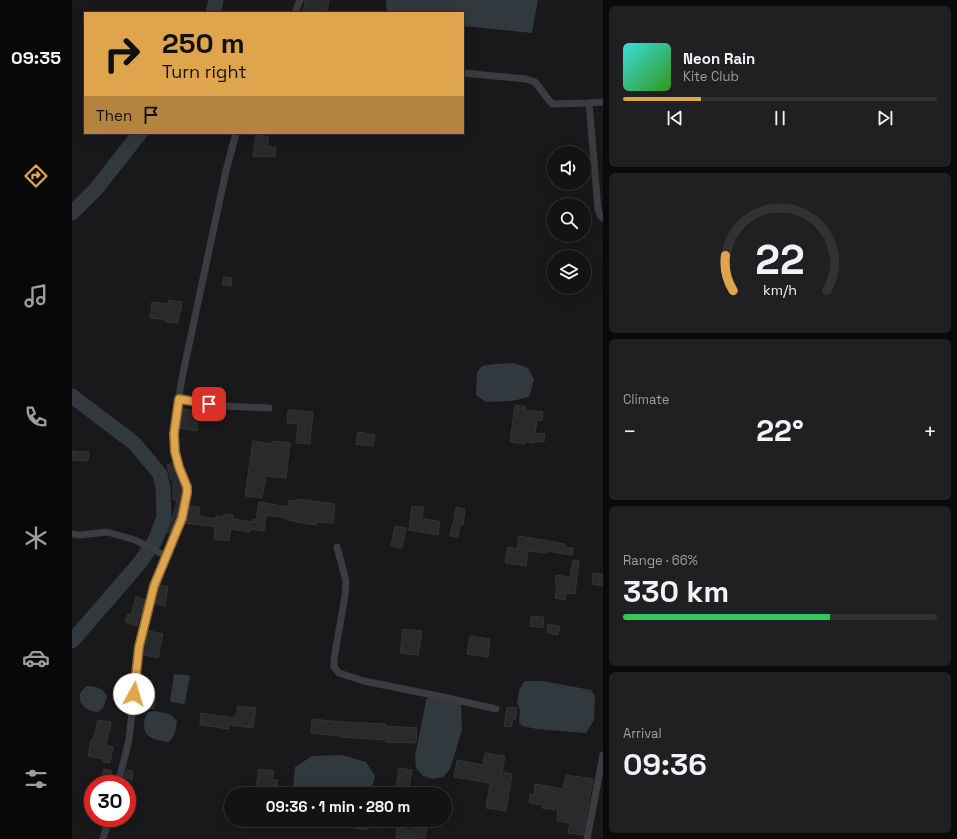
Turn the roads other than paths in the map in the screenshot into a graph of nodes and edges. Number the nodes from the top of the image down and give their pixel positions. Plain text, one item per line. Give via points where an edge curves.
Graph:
1 (300, 0) edge
2 (295, 12) edge
3 (464, 74) edge
4 (603, 102) edge
5 (589, 103) junction
6 (236, 134) edge
7 (603, 218) edge
8 (179, 399) junction
9 (269, 408) dead end
10 (72, 534) edge
11 (337, 546) dead end
12 (164, 555) junction
13 (496, 709) dead end
14 (603, 755) edge
15 (120, 775) edge
16 (106, 827) edge
17 (103, 839) edge
18 (587, 839) edge

1 - 2 street
3 - 5 street via 535,82 552,104
4 - 5 street
5 - 7 street via 598,209
6 - 8 street
8 - 9 street via 225,406
8 - 12 street via 174,434 175,452 187,493 182,518
10 - 12 street via 107,532 136,540
11 - 13 street via 346,581 334,668 339,673 364,681
12 - 15 street via 139,647 130,740
14 - 18 street
16 - 17 street

